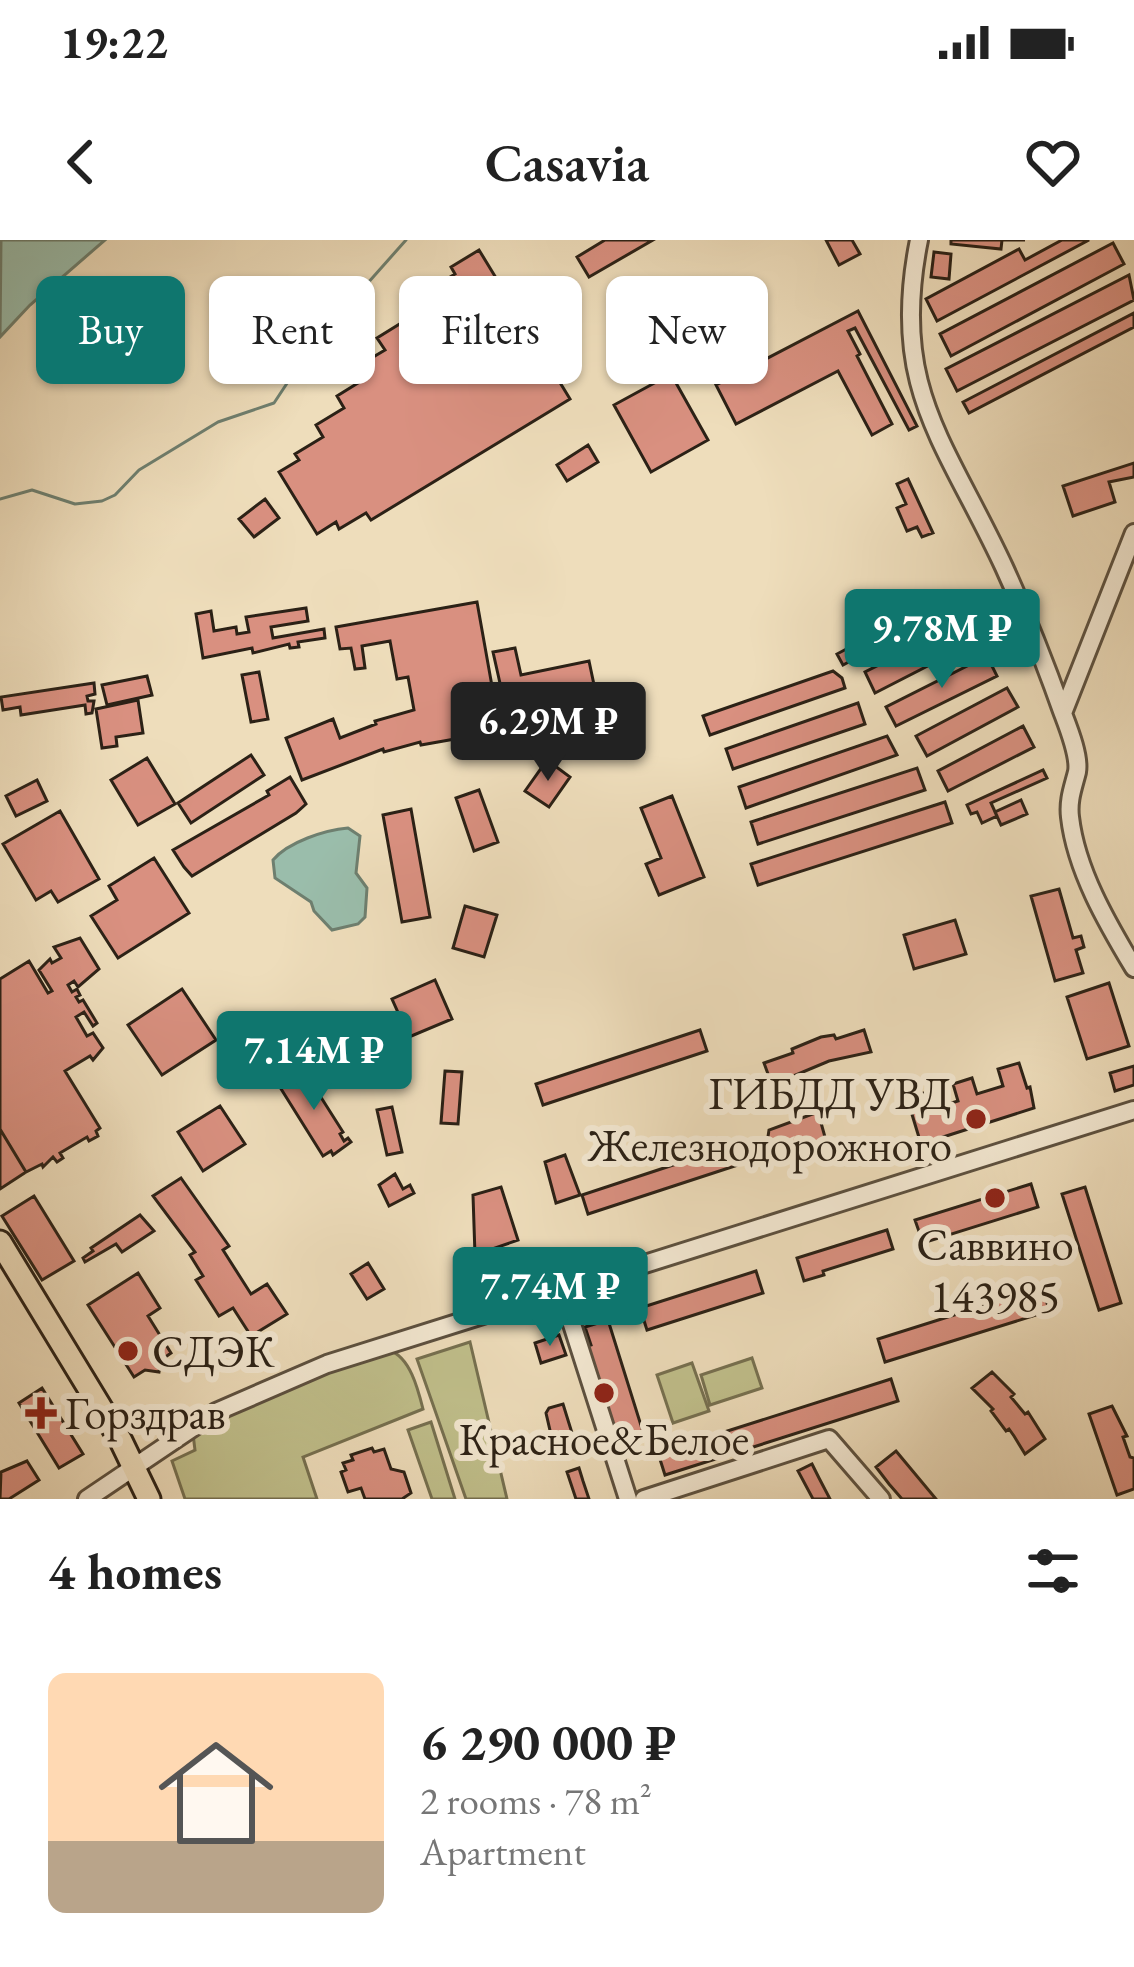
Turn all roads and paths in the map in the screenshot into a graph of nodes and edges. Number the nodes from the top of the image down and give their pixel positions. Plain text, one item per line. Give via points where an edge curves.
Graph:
1 (920, 240) edge
2 (1134, 533) edge
3 (1063, 712) junction
4 (1134, 968) edge
5 (1134, 1110) edge
6 (0, 1242) edge
7 (562, 1293) junction
8 (134, 1464) junction
9 (87, 1499) edge
10 (149, 1499) edge
11 (628, 1499) edge
12 (644, 1499) edge
13 (881, 1499) edge

1 - 3 street via 909,335 928,418 1004,567
2 - 3 street
3 - 4 street via 1078,768 1074,839
5 - 7 street
6 - 8 main road
7 - 8 street via 316,1368 216,1412
7 - 11 street
8 - 9 street
8 - 10 main road
12 - 13 street via 830,1439

